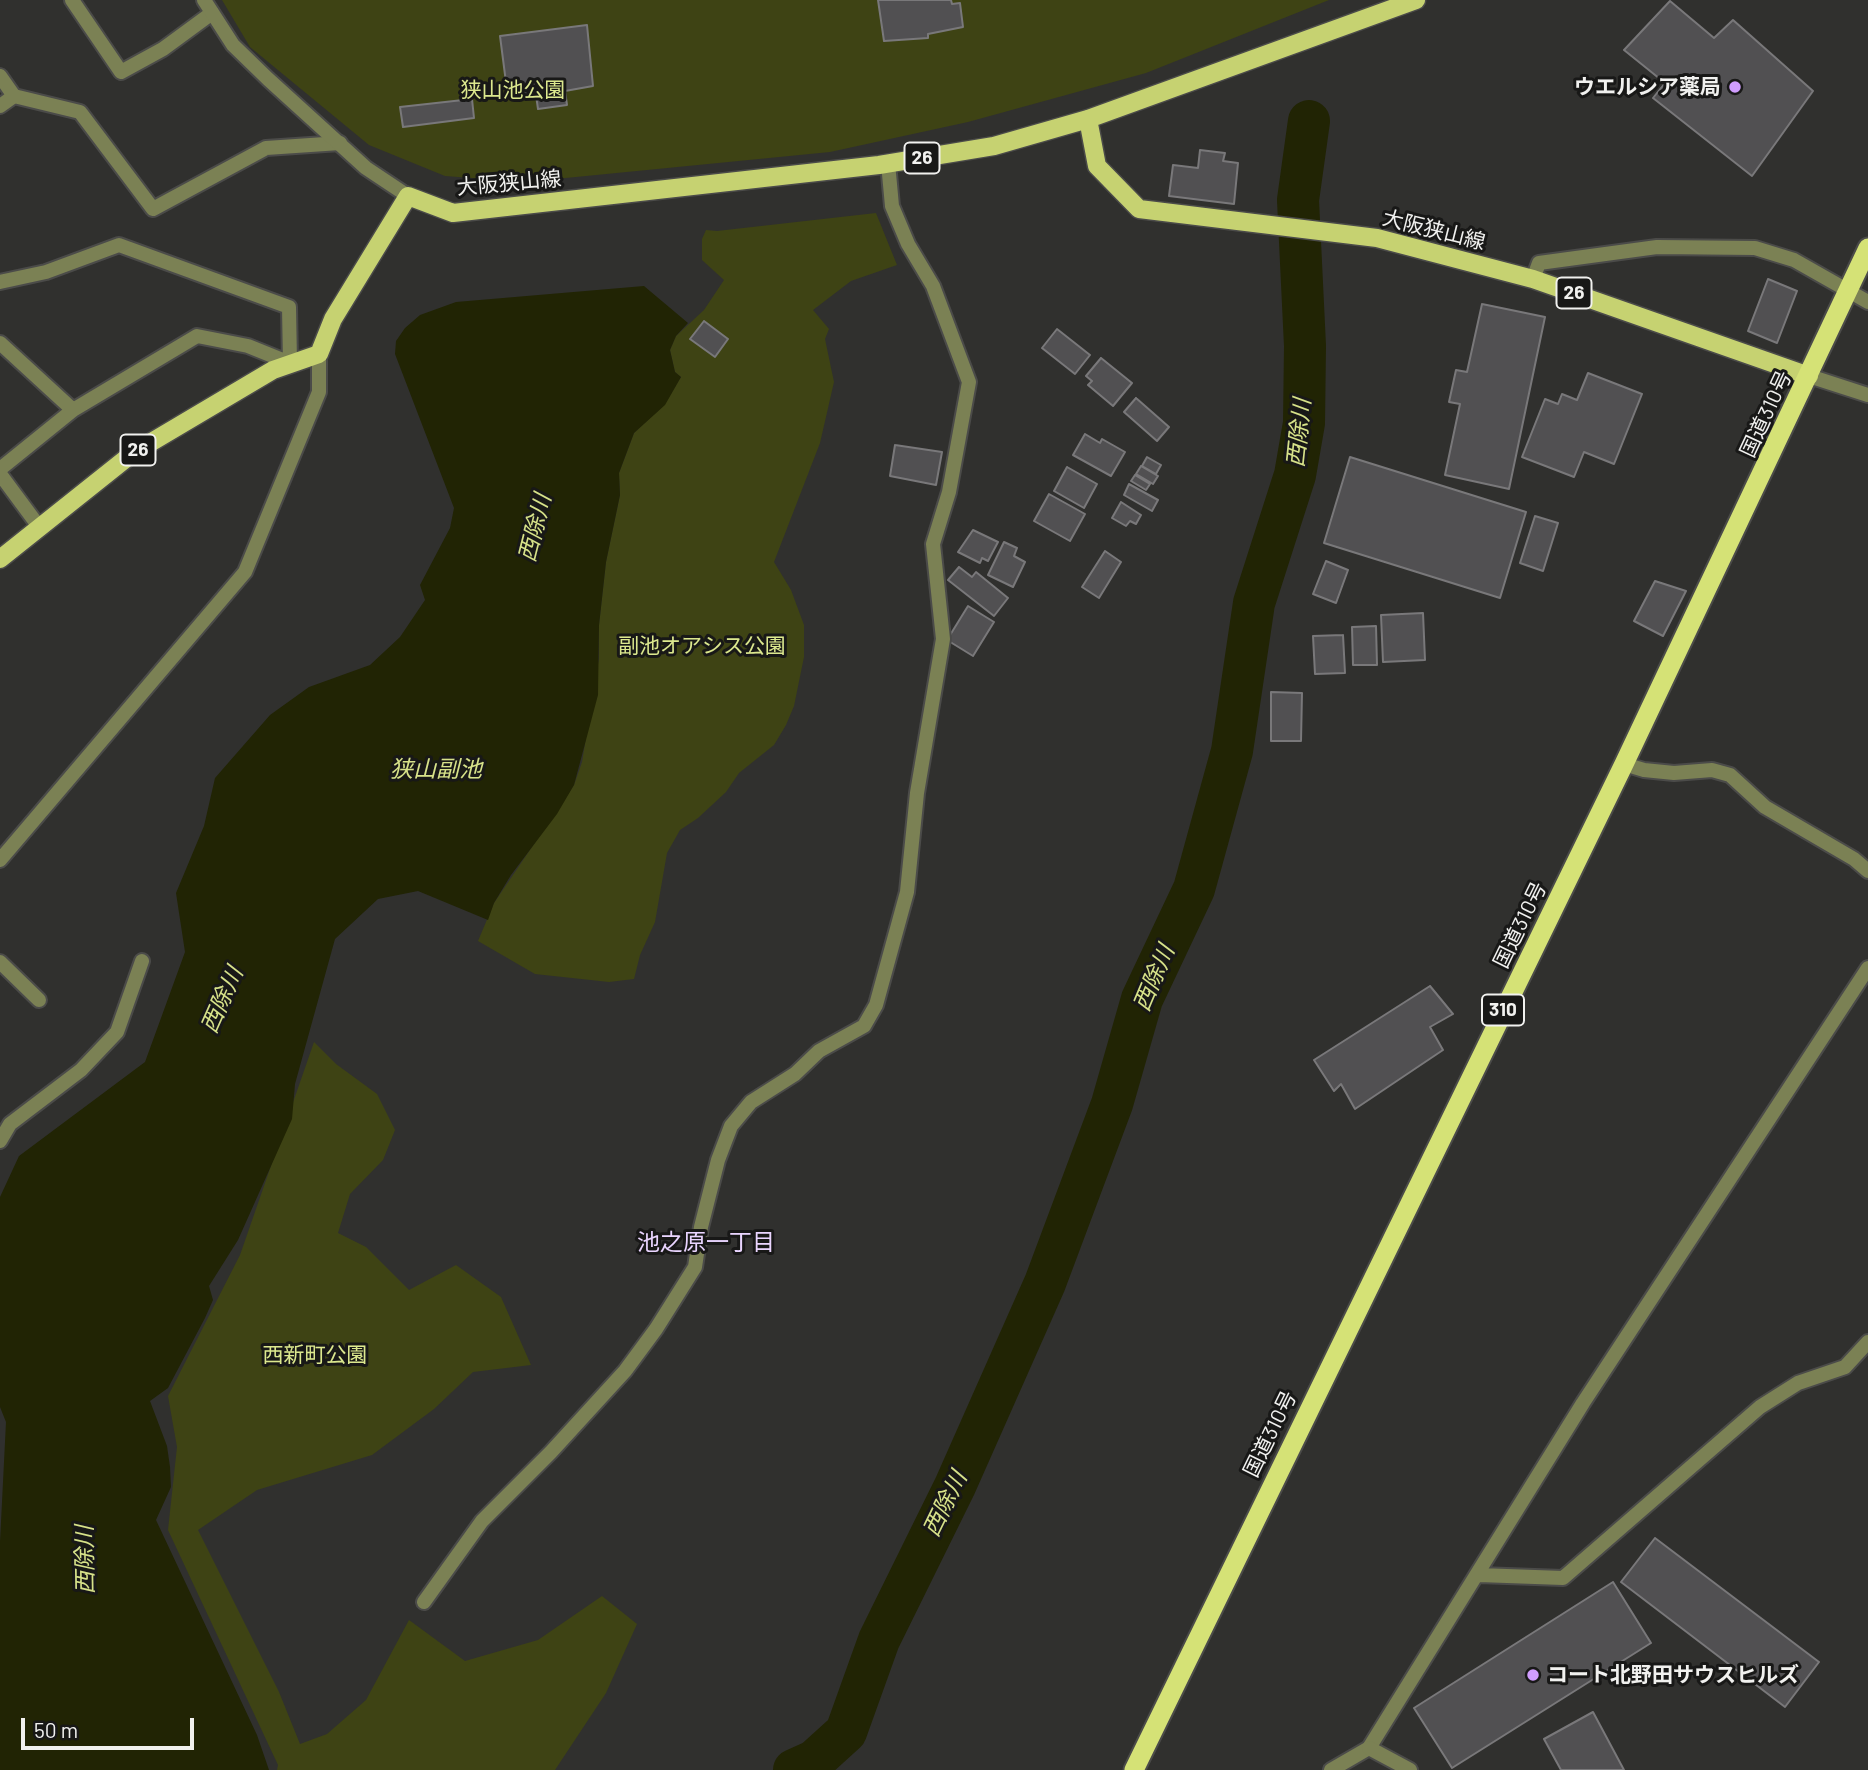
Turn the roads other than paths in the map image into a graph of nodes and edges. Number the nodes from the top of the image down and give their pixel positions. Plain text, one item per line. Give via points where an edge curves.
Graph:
1 (72, 0) edge
2 (204, 0) edge
3 (1416, 0) edge
4 (212, 13) junction
5 (0, 76) edge
6 (14, 96) junction
7 (0, 107) edge
8 (1088, 119) junction
9 (340, 143) junction
10 (888, 163) junction
11 (408, 196) junction
12 (1868, 248) edge
13 (1533, 279) junction
14 (0, 282) edge
15 (1849, 289) junction
16 (1868, 302) edge
17 (0, 343) edge
18 (319, 354) junction
19 (290, 363) junction
20 (1810, 376) junction
21 (1868, 395) edge
22 (73, 410) junction
23 (0, 471) edge
24 (40, 528) junction
25 (0, 559) edge
26 (1625, 764) junction
27 (0, 860) edge
28 (1868, 871) edge
29 (142, 961) dead end
30 (0, 962) edge
31 (1868, 968) edge
32 (39, 1000) dead end
33 (0, 1141) edge
34 (1868, 1342) edge
35 (1479, 1575) junction
36 (424, 1602) dead end
37 (1369, 1748) junction
38 (1133, 1770) edge
39 (1331, 1770) edge
40 (1353, 1770) edge
41 (1410, 1770) edge

1 - 4 street via 121,72 163,49
2 - 4 street
3 - 8 main road, 大阪狭山線 / 26
4 - 9 street via 233,45
5 - 6 street
6 - 7 street
6 - 9 street via 80,112 153,209 266,148
8 - 10 main road, 大阪狭山線 / 26 via 994,146
8 - 13 main road, 大阪狭山線 / 26 via 1097,166 1139,209 1377,238
9 - 11 street via 366,168
10 - 11 main road, 大阪狭山線 / 26 via 453,213
10 - 36 street via 892,206 933,286 969,382 949,492 933,544 943,639 917,793 908,892 880,995 864,1026 820,1051 795,1074 751,1102 731,1126 718,1160 695,1267 656,1329 625,1371 482,1521
11 - 18 main road via 333,319
12 - 15 highway, 国道310号 / 310
13 - 15 street via 1539,263 1657,247 1711,246 1755,248 1794,260
13 - 20 main road, 大阪狭山線 / 26
14 - 19 street via 46,272 119,245 289,306
15 - 16 street
15 - 20 highway, 国道310号 / 310
17 - 22 street
18 - 19 main road, 26
18 - 27 street via 319,392 245,572
19 - 22 street via 248,346 197,336
19 - 24 main road, 26 via 133,453
20 - 21 street
20 - 26 highway, 国道310号 / 310
22 - 23 street
23 - 24 street
24 - 25 main road, 26
26 - 28 street via 1644,771 1712,770 1730,775 1765,807
26 - 38 highway, 国道310号 / 310
29 - 33 street via 117,1032 81,1070 10,1124
30 - 32 street
31 - 35 street via 1583,1403
34 - 35 street via 1845,1367 1798,1384 1760,1407 1563,1578
35 - 37 street
37 - 39 street
37 - 40 street
37 - 41 street

